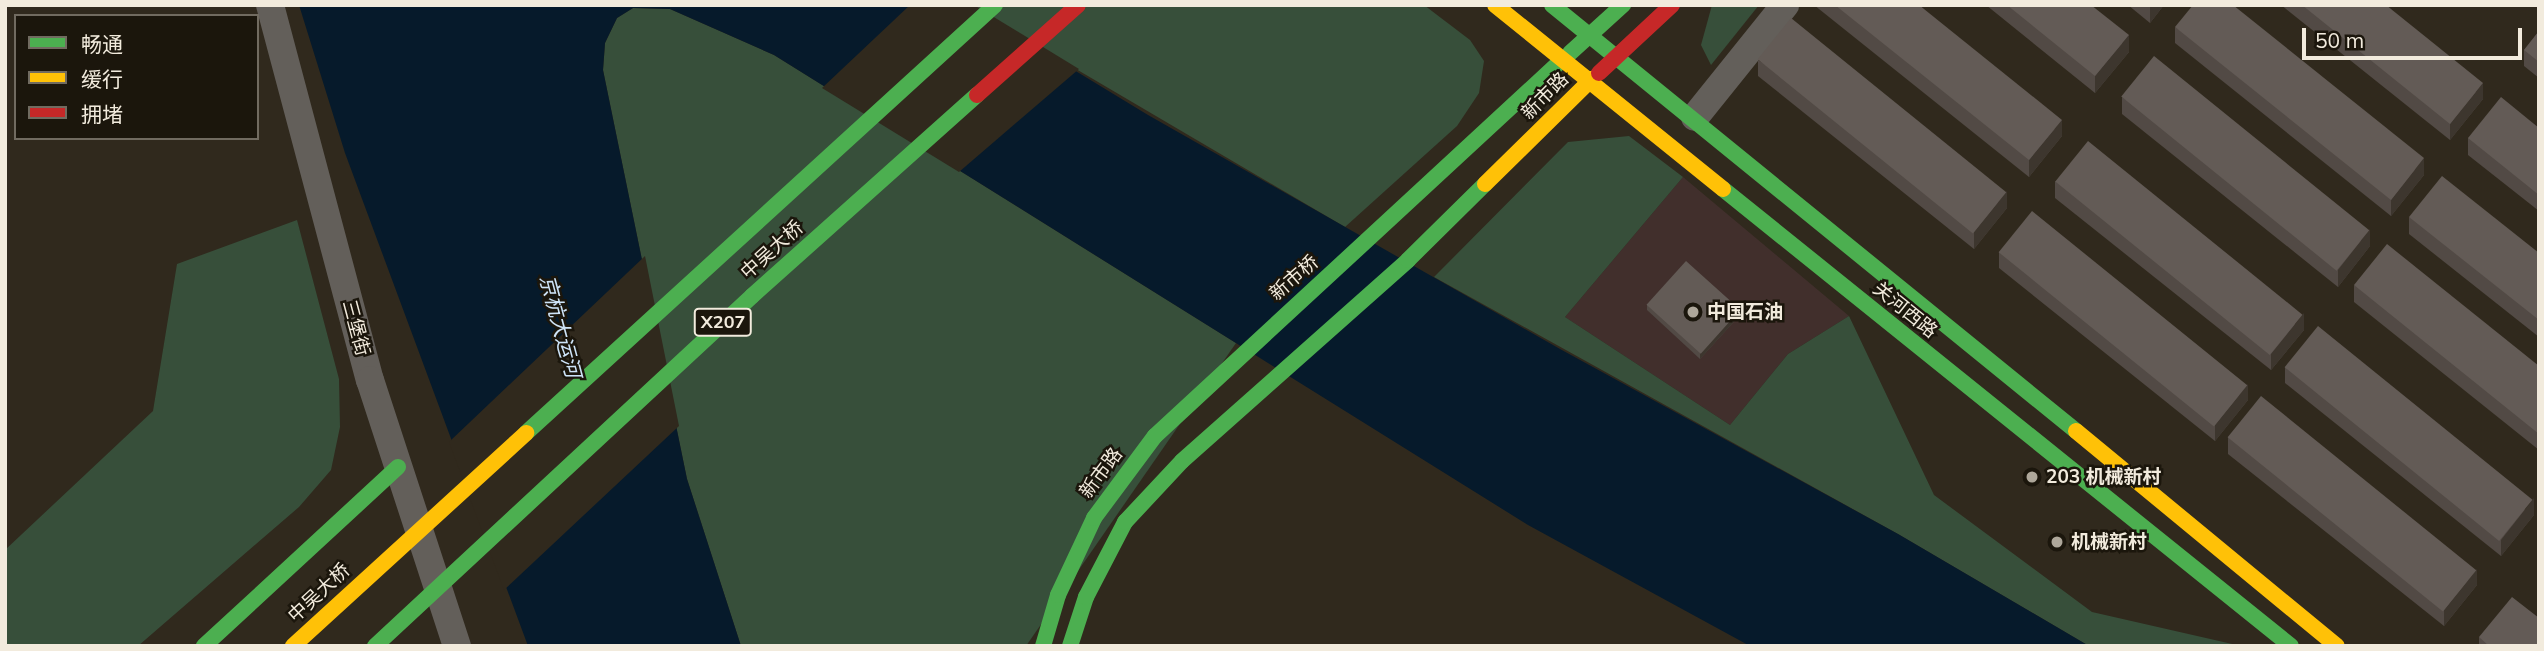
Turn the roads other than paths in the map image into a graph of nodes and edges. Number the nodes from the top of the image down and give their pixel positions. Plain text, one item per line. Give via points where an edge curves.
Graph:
1 (270, 5) edge
2 (995, 5) edge
3 (1078, 5) edge
4 (1495, 5) edge
5 (1552, 5) edge
6 (1623, 5) edge
7 (1672, 5) edge
8 (1785, 5) edge
9 (1590, 36) junction
10 (1616, 56) junction
11 (1563, 59) junction
12 (1592, 79) junction
13 (1695, 117) junction
14 (1377, 233) joint
15 (1239, 354) joint
16 (398, 467) junction
17 (204, 646) edge
18 (293, 646) edge
19 (375, 646) edge
20 (457, 646) edge
21 (1043, 646) edge
22 (1070, 646) edge
23 (2291, 646) edge
24 (2337, 646) edge

1 - 16 street, 三堡街 via 370,380
2 - 18 main road, 中吴大桥 / X207
3 - 19 main road, 中吴大桥 / X207 via 752,296
4 - 11 main road, 关河西路
5 - 9 main road, 关河西路
6 - 9 main road, 新市路
7 - 10 main road, 新市路
8 - 13 street
9 - 10 main road, 关河西路
9 - 11 main road, 新市路
10 - 12 main road, 新市路
10 - 13 main road, 关河西路
11 - 12 main road, 关河西路
11 - 14 main road, 新市路
12 - 22 main road, 新市路 via 1408,260 1269,380 1125,522 1086,597
12 - 23 main road, 关河西路
13 - 24 main road, 关河西路
14 - 15 main road, 新市桥
15 - 21 main road, 新市路 via 1155,436 1094,518 1058,595
16 - 17 main road
16 - 20 street, 三堡街

